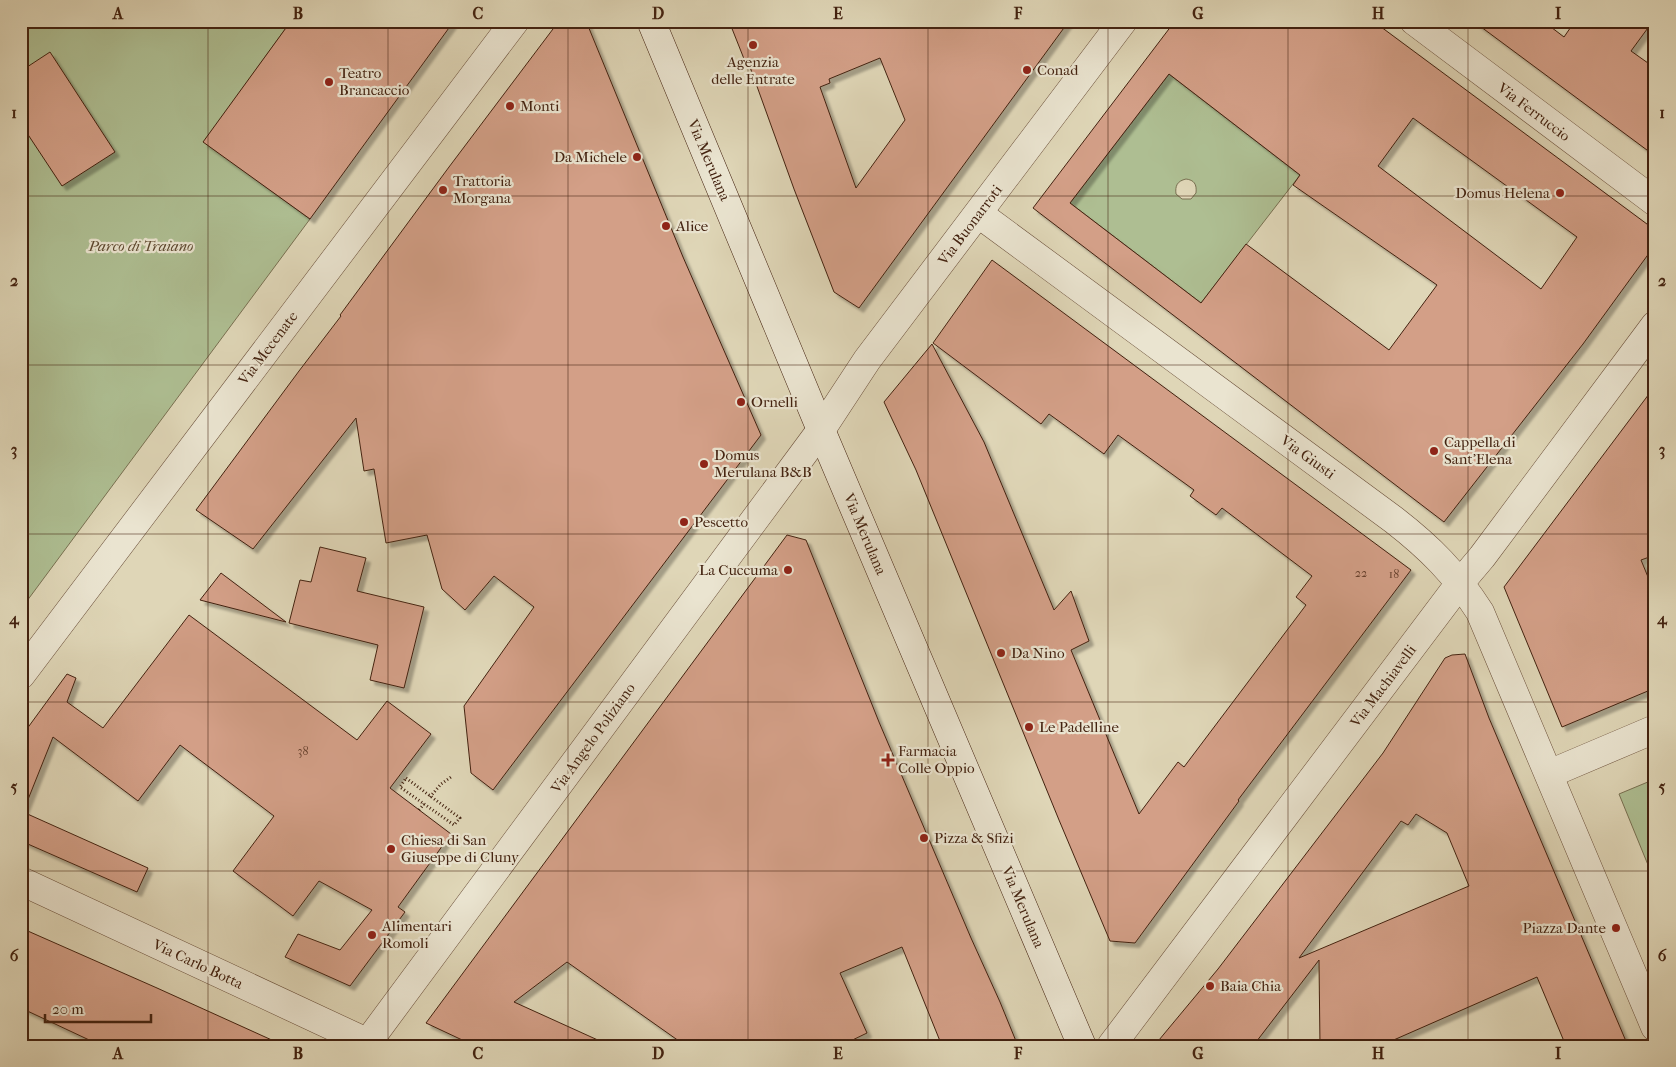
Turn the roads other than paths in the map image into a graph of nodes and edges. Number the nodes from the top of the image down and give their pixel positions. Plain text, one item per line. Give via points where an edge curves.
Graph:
1 (515, 21) edge
2 (651, 21) edge
3 (1122, 21) edge
4 (1414, 21) edge
5 (1655, 202) edge
6 (979, 214) junction
7 (1655, 325) edge
8 (821, 430) junction
9 (1460, 583) junction
10 (21, 674) edge
11 (1655, 729) edge
12 (1549, 774) junction
13 (21, 881) edge
14 (1655, 1027) edge
15 (369, 1045) edge
16 (1082, 1046) edge
17 (1111, 1046) edge

1 - 10 street, Via Mecenate
2 - 8 street, Via Merulana
3 - 6 street, Via Buonarroti
4 - 5 street, Via Ferruccio
6 - 8 street, Via Buonarroti via 867,360
6 - 9 street, Via Giusti via 1394,520 1435,555
7 - 9 street, Via Machiavelli
8 - 15 street, Via Angelo Poliziano
8 - 16 street, Via Merulana
9 - 12 street, Via Giusti via 1480,612
9 - 17 street, Via Machiavelli
11 - 12 street
12 - 14 street
13 - 15 street, Via Carlo Botta

